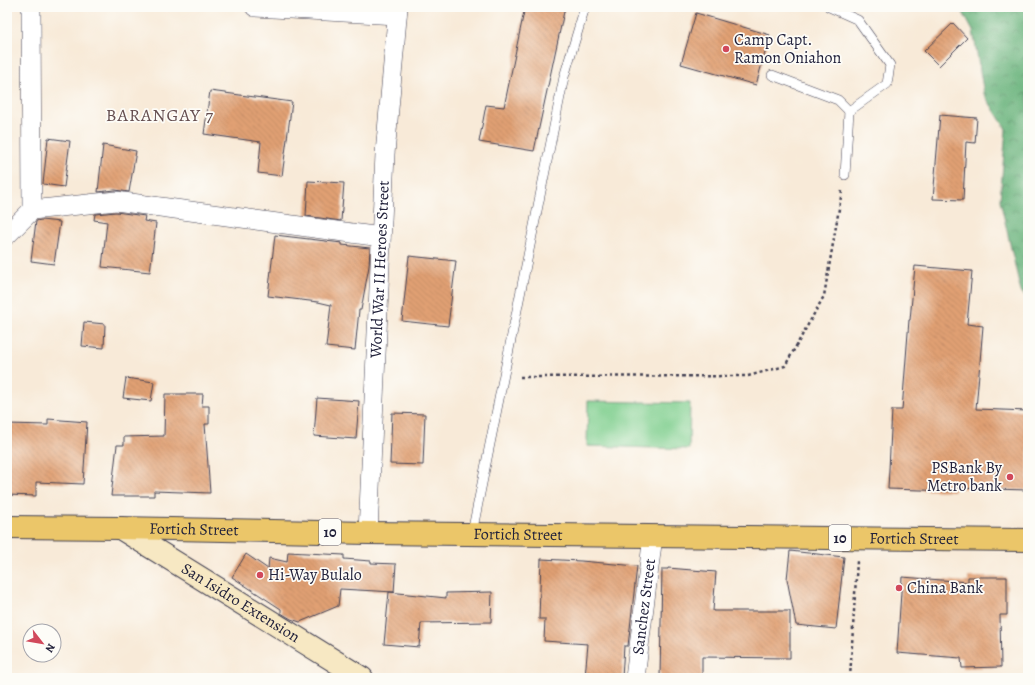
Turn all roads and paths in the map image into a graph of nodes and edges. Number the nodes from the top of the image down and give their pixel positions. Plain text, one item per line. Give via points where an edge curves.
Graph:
1 (30, 7) edge
2 (255, 7) edge
3 (586, 7) edge
4 (829, 7) edge
5 (397, 11) edge
6 (772, 75) dead end
7 (849, 111) junction
8 (845, 175) joint
9 (32, 210) junction
10 (7, 235) edge
11 (381, 237) junction
12 (504, 377) junction
13 (7, 527) edge
14 (120, 528) junction
15 (368, 533) junction
16 (472, 533) junction
17 (653, 536) junction
18 (858, 538) junction
19 (1028, 540) edge
20 (362, 678) edge
21 (635, 678) edge
22 (850, 678) edge

1 - 9 street
2 - 5 street
3 - 12 lane via 564,77
4 - 7 lane via 858,20 890,65 887,84
5 - 11 street, World War II Heroes Street
6 - 7 lane via 838,100
7 - 8 lane
8 - 12 path via 824,296 785,366 748,376
9 - 10 street
9 - 11 street via 116,201
11 - 15 street, World War II Heroes Street
12 - 16 lane
13 - 14 highway, Fortich Street / 10
14 - 15 highway, Fortich Street / 10
14 - 20 street, San Isidro Extension
15 - 16 highway, Fortich Street / 10
16 - 17 highway, Fortich Street / 10
17 - 18 highway, Fortich Street / 10
17 - 21 street, Sanchez Street
18 - 19 highway, Fortich Street / 10
18 - 22 path

